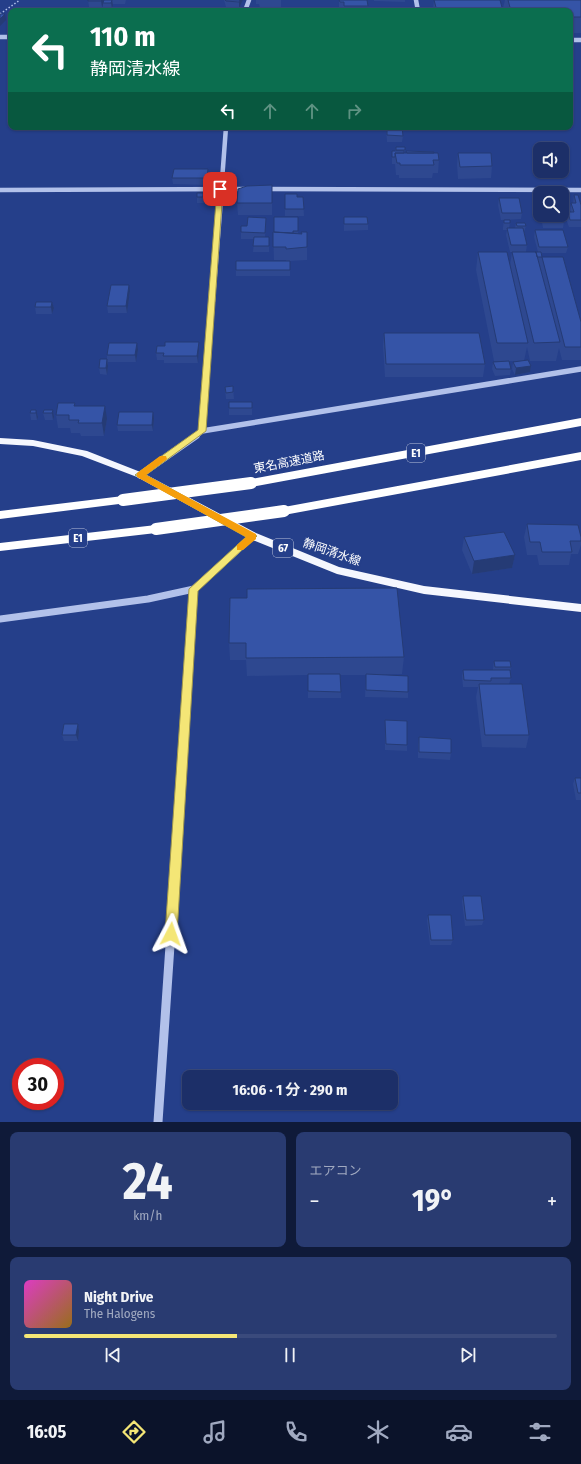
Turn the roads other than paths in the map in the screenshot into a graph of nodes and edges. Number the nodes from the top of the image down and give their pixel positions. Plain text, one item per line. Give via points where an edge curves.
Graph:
1 (226, 130) edge
2 (220, 189) junction
3 (252, 189) edge
4 (259, 189) edge
5 (0, 190) edge
6 (581, 190) edge
7 (581, 369) edge
8 (581, 422) edge
9 (202, 431) junction
10 (0, 440) edge
11 (581, 456) edge
12 (140, 475) junction
13 (0, 515) edge
14 (253, 536) junction
15 (0, 547) edge
16 (194, 589) junction
17 (581, 608) edge
18 (0, 619) edge
19 (158, 1122) edge

1 - 2 street
2 - 3 street
2 - 5 street
2 - 9 street
4 - 6 street
7 - 9 street
8 - 13 highway, 東名高速道路 / E1, bridge via 251,483
9 - 12 street
10 - 12 main road, 静岡清水線 / 67 via 33,443 84,453
11 - 15 highway, E1, bridge via 284,511
12 - 14 main road, 静岡清水線 / 67
14 - 16 street
14 - 17 main road, 静岡清水線 / 67 via 337,570 424,590
16 - 18 street via 148,599
16 - 19 street

